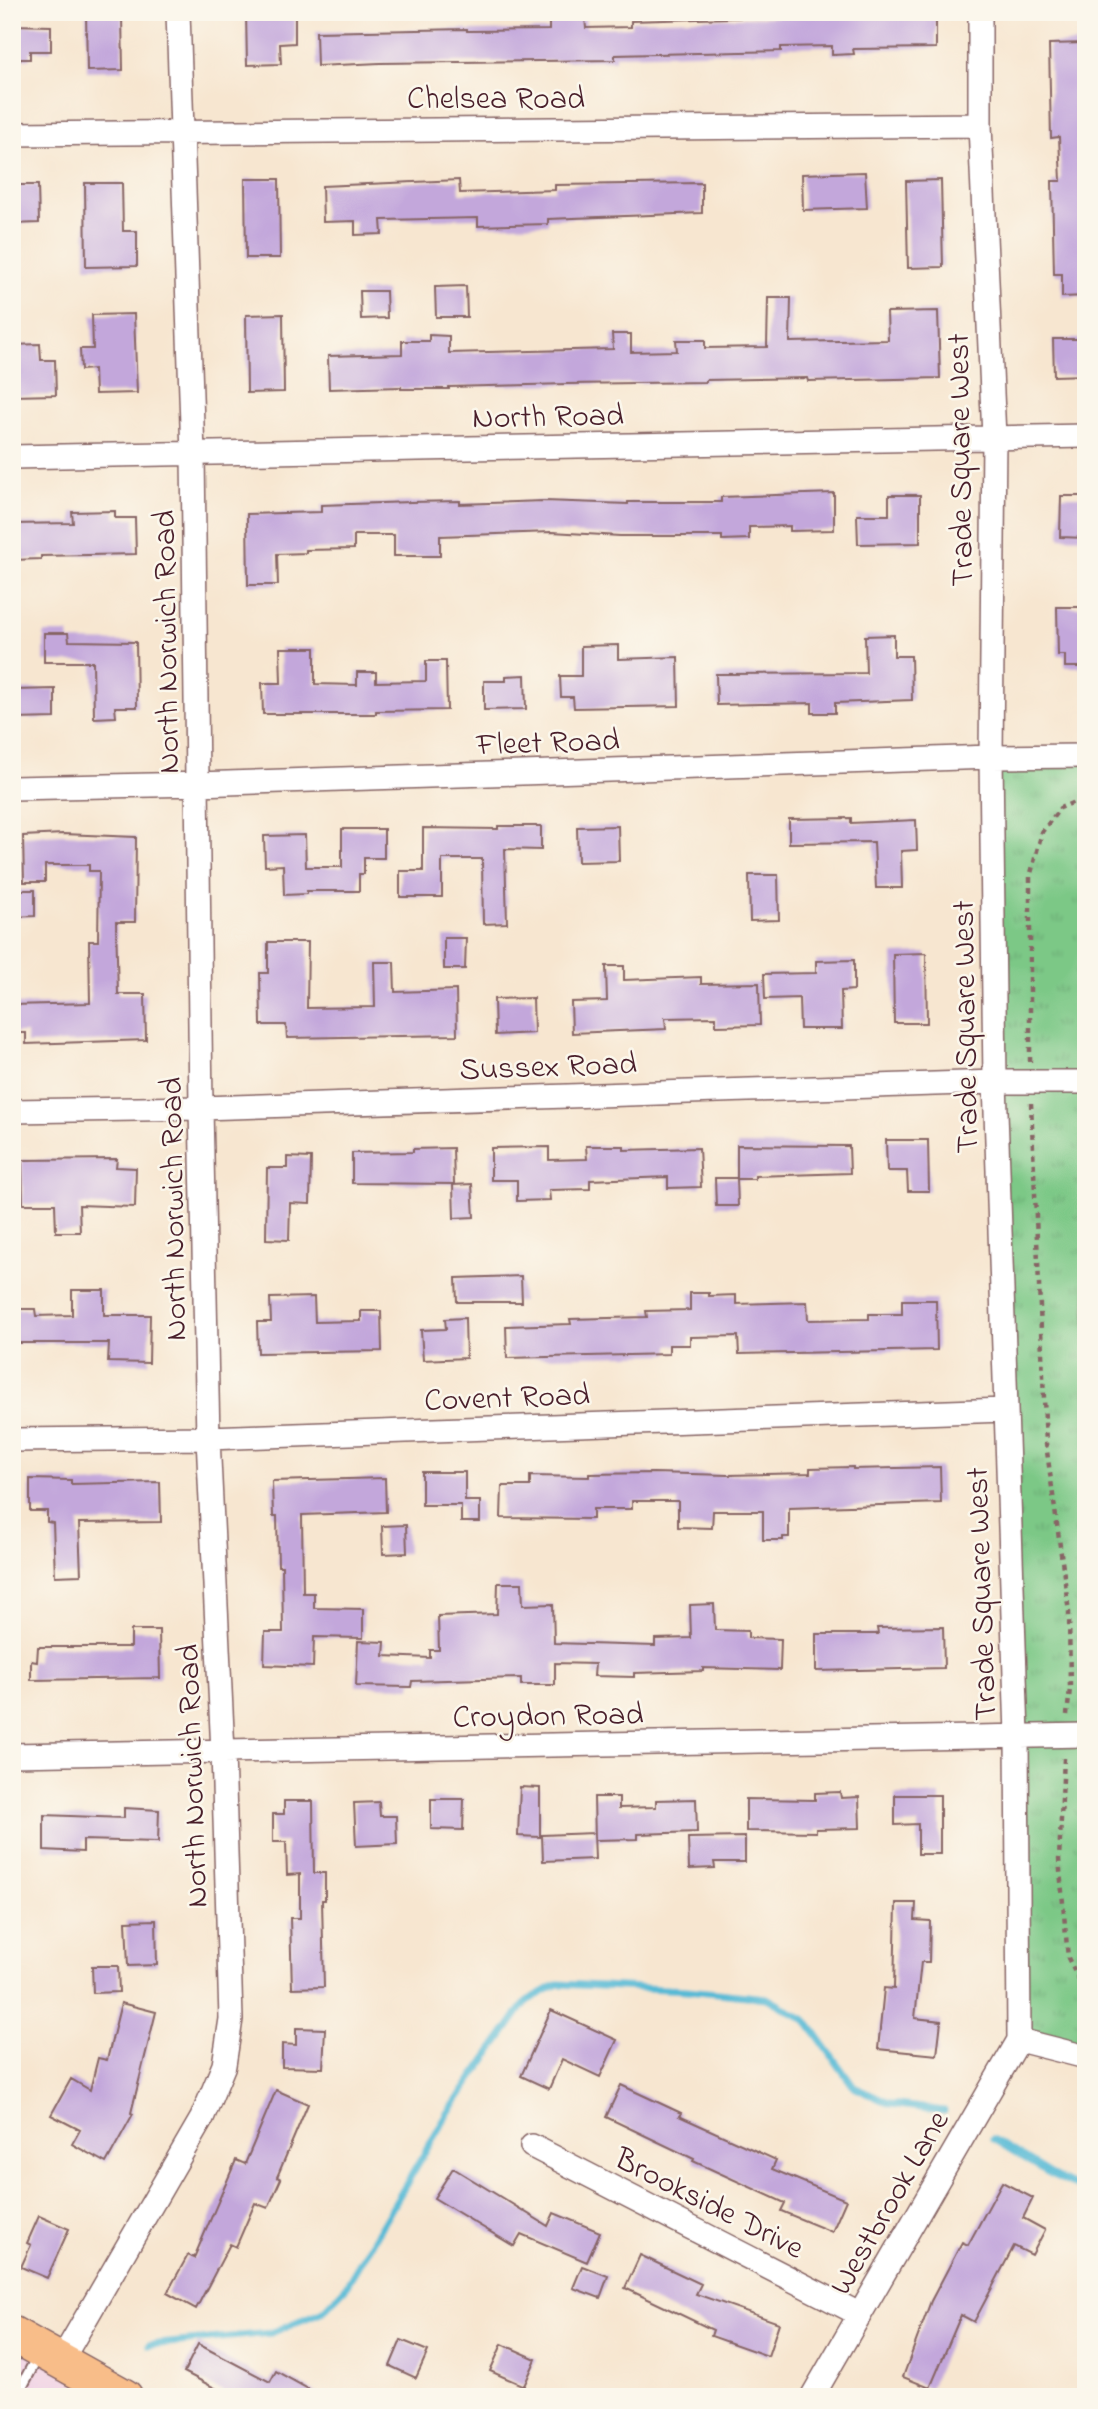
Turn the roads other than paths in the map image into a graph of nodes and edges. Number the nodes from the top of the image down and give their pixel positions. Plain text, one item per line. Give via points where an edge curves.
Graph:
1 (178, 12) edge
2 (981, 12) edge
3 (980, 125) junction
4 (182, 131) junction
5 (12, 134) edge
6 (1086, 436) edge
7 (994, 437) junction
8 (193, 454) junction
9 (12, 457) edge
10 (1086, 756) edge
11 (991, 757) junction
12 (198, 784) junction
13 (12, 788) edge
14 (995, 1082) junction
15 (1086, 1082) edge
16 (201, 1108) junction
17 (12, 1111) edge
18 (1005, 1410) junction
19 (208, 1438) junction
20 (12, 1440) edge
21 (1017, 1735) junction
22 (1076, 1735) edge
23 (223, 1752) junction
24 (12, 1755) edge
25 (1019, 2040) junction
26 (1086, 2057) edge
27 (532, 2146) dead end
28 (859, 2314) junction
29 (38, 2348) edge
30 (16, 2397) edge
31 (125, 2397) edge
32 (812, 2397) edge

1 - 4 street, North Norwich Road
2 - 3 street, Trade Square West
3 - 4 street, Chelsea Road
3 - 7 street, Trade Square West
4 - 5 street, Chelsea Road
4 - 8 street, North Norwich Road
6 - 7 street, North Road
7 - 8 street, North Road
7 - 11 street, Trade Square West
8 - 9 street, North Road
8 - 12 street, North Norwich Road
10 - 11 street, Fleet Road
11 - 12 street, Fleet Road
11 - 14 street, Trade Square West
12 - 13 street, Fleet Road
12 - 16 street, North Norwich Road
14 - 15 street, Sussex Road
14 - 16 street, Sussex Road
14 - 18 street, Trade Square West
16 - 17 street, Sussex Road
16 - 19 street, North Norwich Road
18 - 19 street, Covent Road
18 - 21 street, Trade Square West
19 - 20 street, Covent Road
19 - 23 street, North Norwich Road
21 - 22 street, Croydon Road
21 - 23 street, Croydon Road
21 - 25 street, Trade Square West
23 - 24 street, Croydon Road
23 - 29 street, North Norwich Road via 231,2019 224,2065 202,2118
25 - 26 street
25 - 28 street, Westbrook Lane
27 - 28 street, Brookside Drive
28 - 32 street, Westbrook Lane
29 - 30 lane
29 - 31 main road

